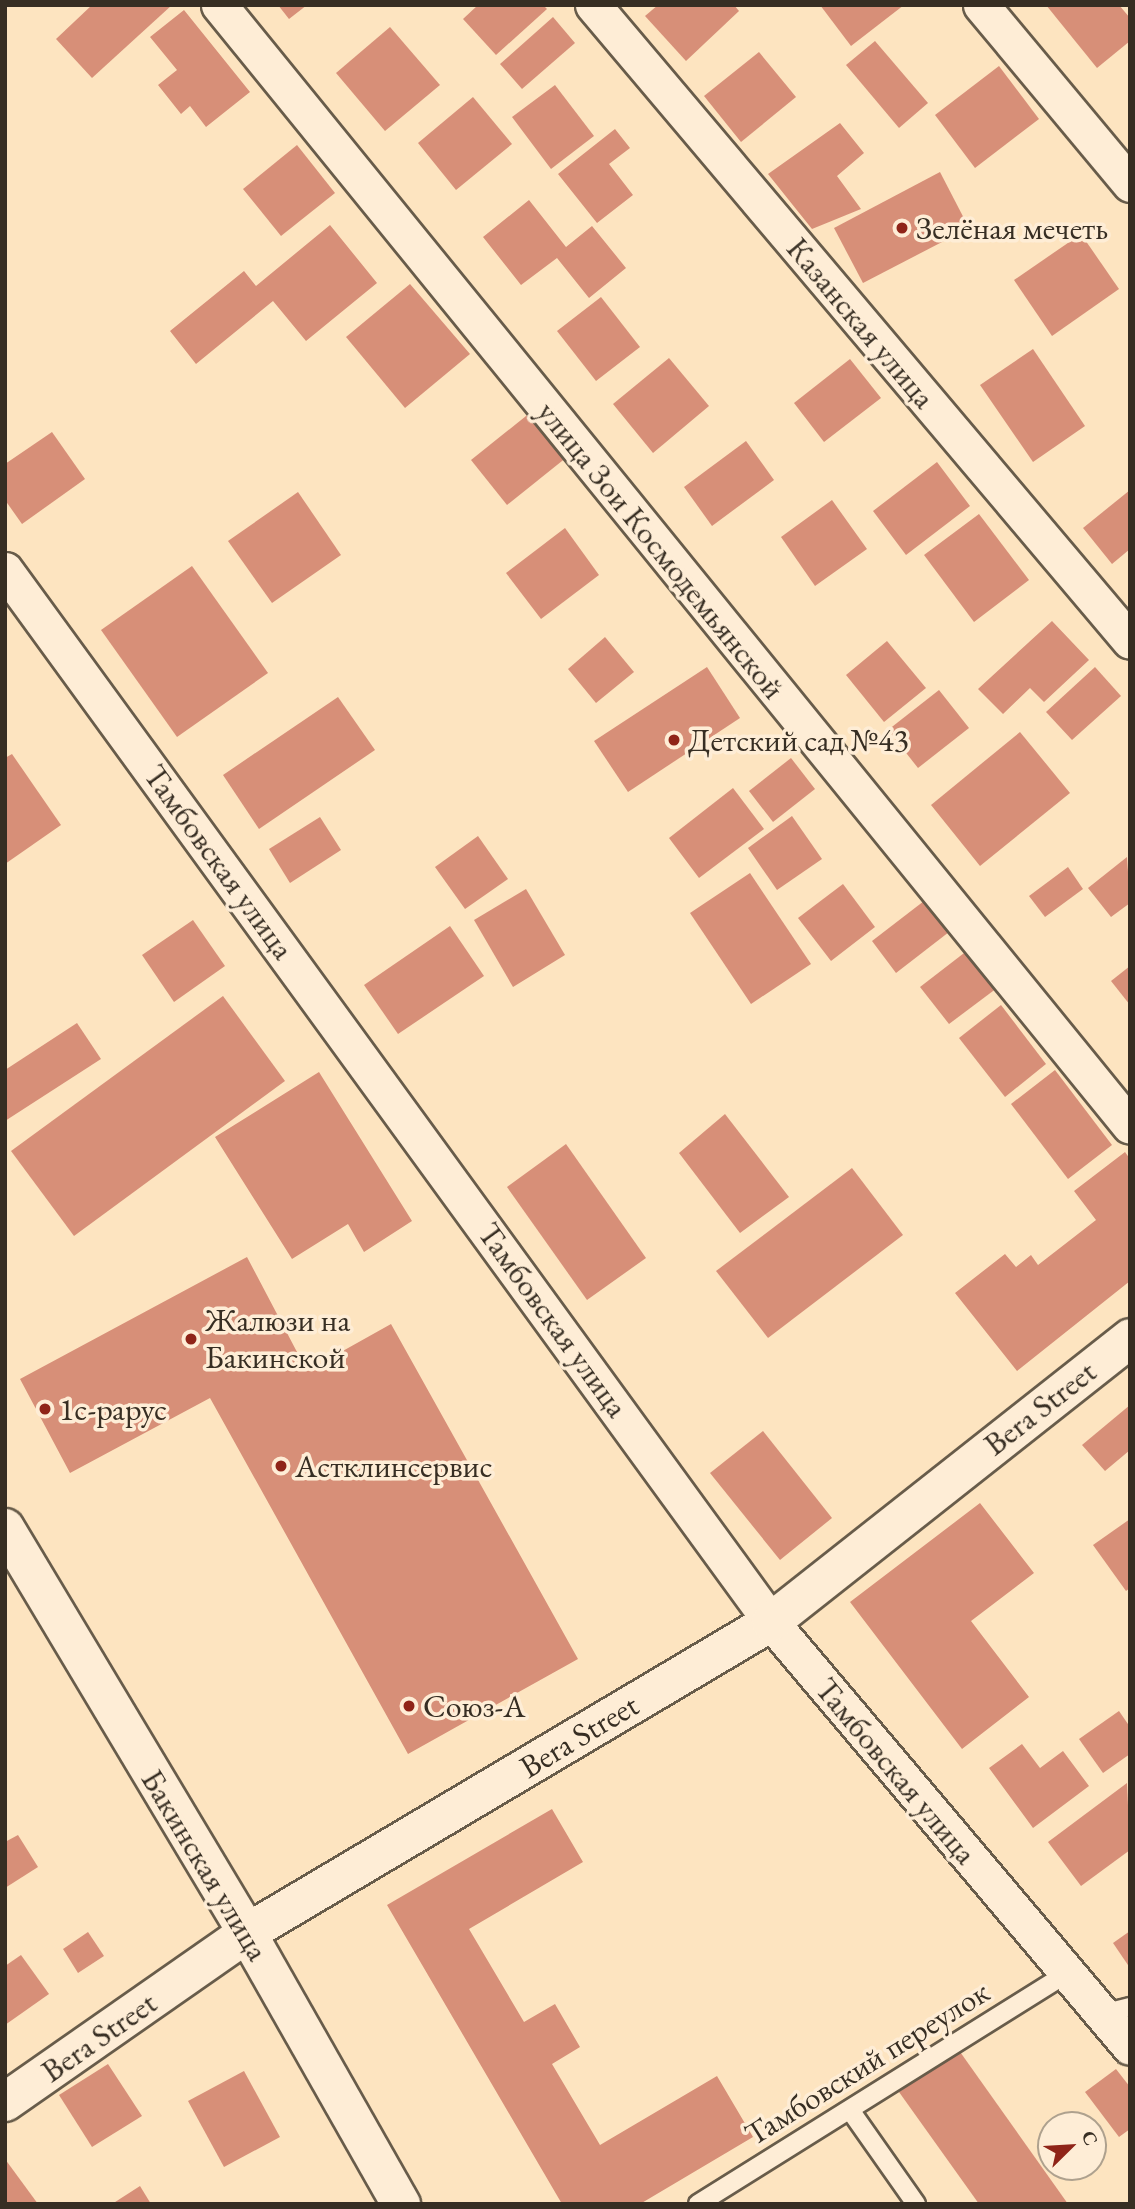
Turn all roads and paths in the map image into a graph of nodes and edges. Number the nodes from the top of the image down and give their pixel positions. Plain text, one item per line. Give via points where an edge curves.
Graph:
1 (219, 5) edge
2 (593, 5) edge
3 (981, 5) edge
4 (1130, 184) edge
5 (5, 570) edge
6 (1130, 641) edge
7 (1130, 1126) edge
8 (1130, 1338) edge
9 (5, 1528) edge
10 (771, 1622) junction
11 (247, 1933) junction
12 (1067, 1973) junction
13 (1116, 2010) edge
14 (1130, 2047) edge
15 (5, 2102) edge
16 (850, 2110) junction
17 (401, 2204) edge
18 (698, 2204) edge
19 (916, 2204) edge

1 - 7 street, улица Зои Космодемьянской
2 - 6 street, Казанская улица
3 - 4 street
5 - 10 street, Тамбовская улица
8 - 10 main road, Bera Street
9 - 11 main road, Бакинская улица
10 - 11 main road, Bera Street
10 - 12 street, Тамбовская улица
11 - 15 main road, Bera Street
11 - 17 main road, Бакинская улица
12 - 13 street, Тамбовская улица
12 - 16 lane, Тамбовский переулок
13 - 14 street, Тамбовская улица
16 - 18 lane, Тамбовский переулок
16 - 19 lane

